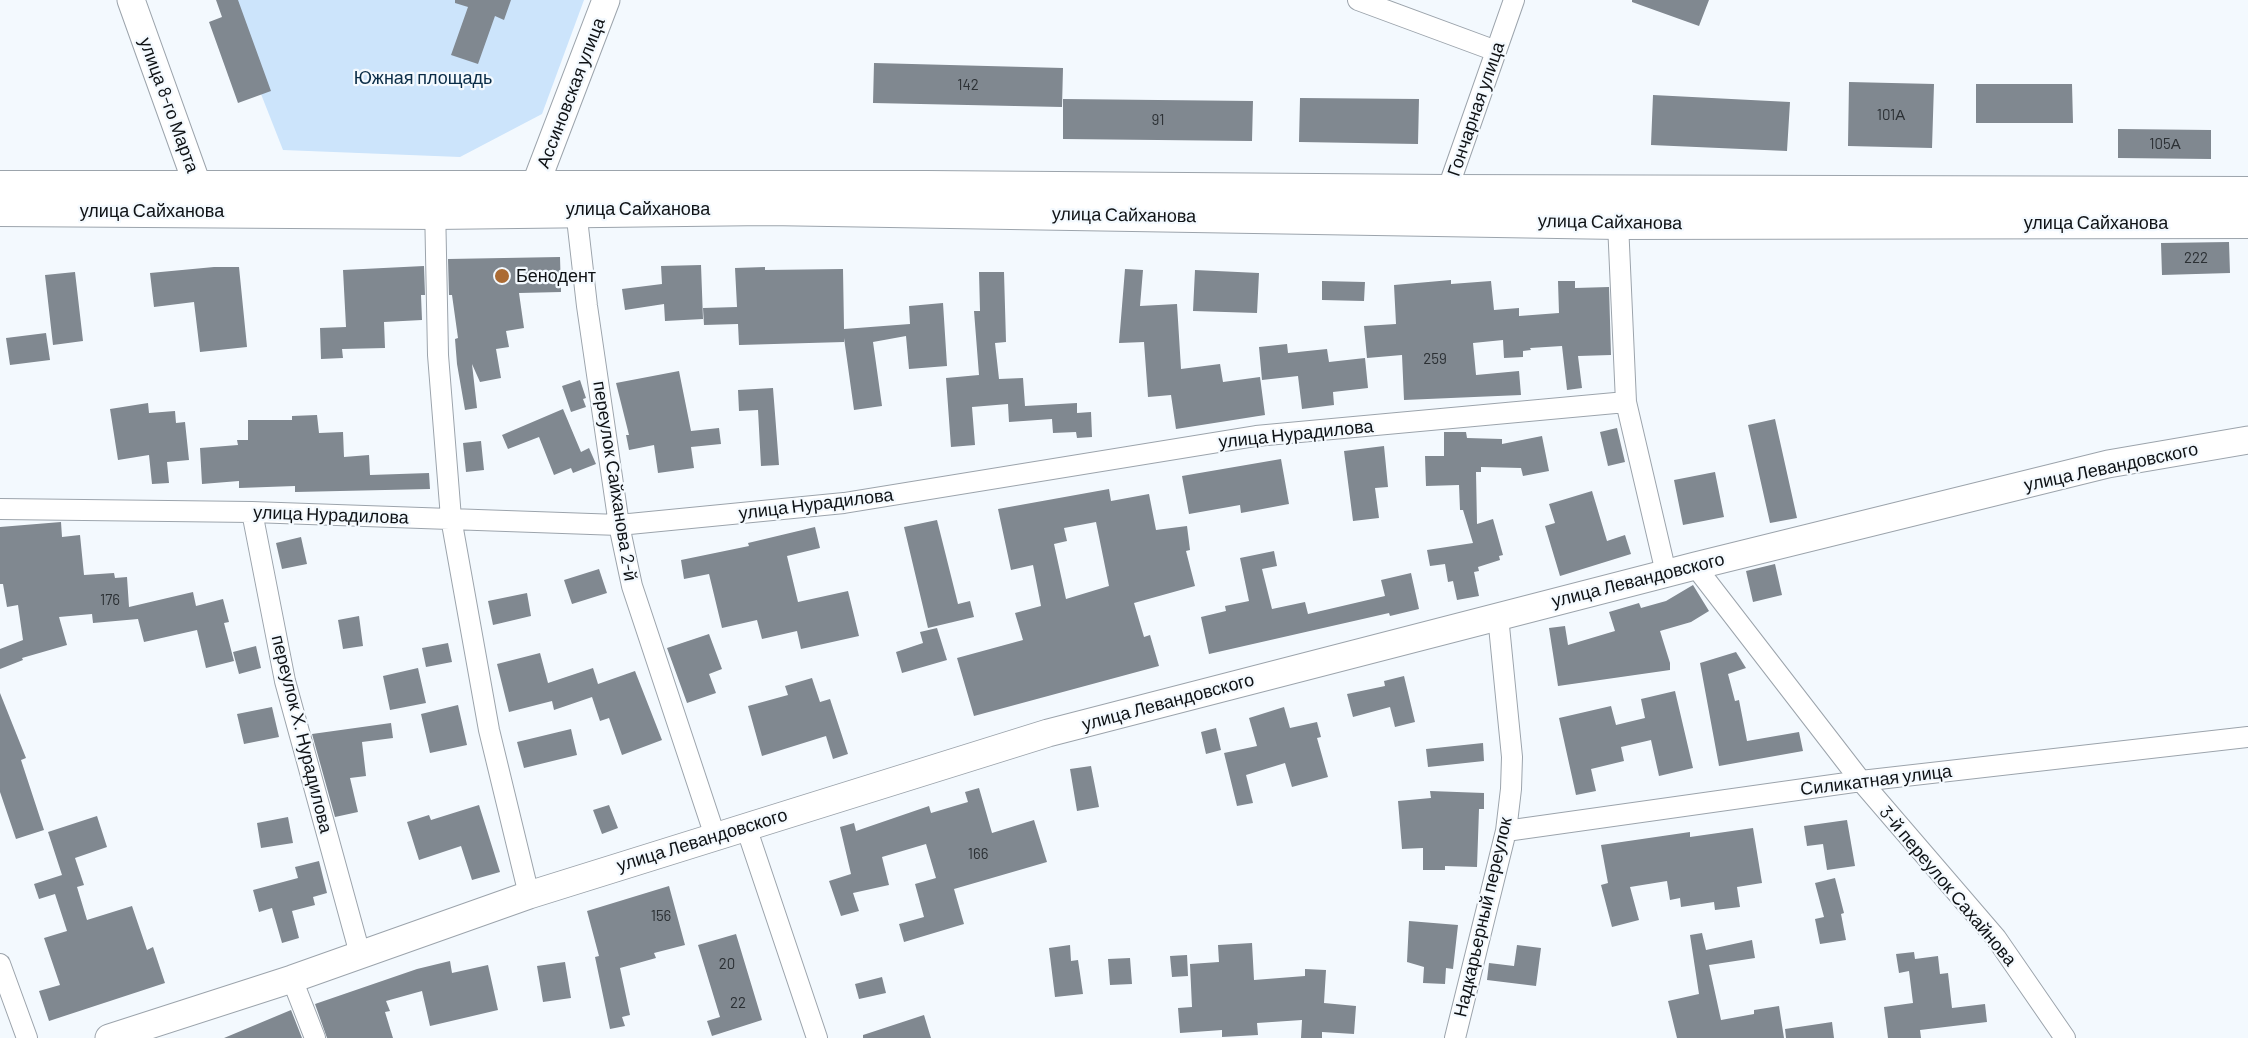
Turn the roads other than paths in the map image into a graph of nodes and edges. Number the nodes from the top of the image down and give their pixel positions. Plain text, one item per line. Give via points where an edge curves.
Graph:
1 (132, 0) edge
2 (606, 0) edge
3 (1359, 0) edge
4 (1515, 0) edge
5 (1496, 51) junction
6 (536, 186) junction
7 (0, 187) edge
8 (2248, 193) edge
9 (574, 198) junction
10 (198, 199) junction
11 (435, 200) junction
12 (1447, 206) junction
13 (0, 210) edge
14 (2248, 222) edge
15 (1618, 223) junction
16 (1626, 402) junction
17 (2248, 440) edge
18 (0, 509) edge
19 (252, 512) junction
20 (451, 518) junction
21 (620, 525) junction
22 (1695, 566) junction
23 (1666, 573) junction
24 (1498, 616) junction
25 (2248, 737) edge
26 (1861, 782) junction
27 (746, 826) junction
28 (1506, 831) junction
29 (715, 836) junction
30 (529, 895) junction
31 (360, 954) junction
32 (0, 964) edge
33 (292, 979) junction
34 (27, 1038) edge
35 (108, 1038) edge
36 (315, 1038) edge
37 (817, 1038) edge
38 (1455, 1038) edge
39 (2065, 1038) edge

1 - 10 street, улица 8-го Марта
2 - 6 street, Ассиновская улица
3 - 5 street
4 - 5 street, Гончарная улица
5 - 12 street, Гончарная улица
6 - 9 main road, улица Сайханова
6 - 11 main road, улица Сайханова
7 - 10 main road, улица Сайханова
8 - 12 main road, улица Сайханова
9 - 11 main road, улица Сайханова
9 - 12 main road, улица Сайханова
9 - 21 street, переулок Сайханова 2-й
10 - 11 main road, улица Сайханова
10 - 13 main road, улица Сайханова
11 - 20 street via 438,355
12 - 15 main road, улица Сайханова
14 - 15 main road, улица Сайханова
15 - 16 street
16 - 21 street, улица Нурадилова via 1256,436 844,503
16 - 23 street
17 - 22 street, улица Левандовского via 2108,464
18 - 19 street, улица Нурадилова
19 - 20 street, улица Нурадилова
19 - 31 street, переулок Х. Нурадилова via 285,681
20 - 21 street, улица Нурадилова
20 - 30 street via 489,730
21 - 29 street, переулок Сайханова 2-й via 632,586
22 - 23 street, улица Левандовского
22 - 26 street, 3-й переулок Сахайнова
23 - 24 street, улица Левандовского
24 - 27 street, улица Левандовского via 1048,733
24 - 28 street, Надкарьерный переулок via 1512,758
25 - 26 street, Силикатная улица
26 - 28 street, Силикатная улица
26 - 39 street, 3-й переулок Сахайнова via 1996,938
27 - 29 street, улица Левандовского
27 - 37 street
28 - 38 street, Надкарьерный переулок
29 - 30 street, улица Левандовского
30 - 31 street, улица Левандовского
31 - 33 street, улица Левандовского
32 - 34 street
33 - 35 street, улица Левандовского
33 - 36 street

